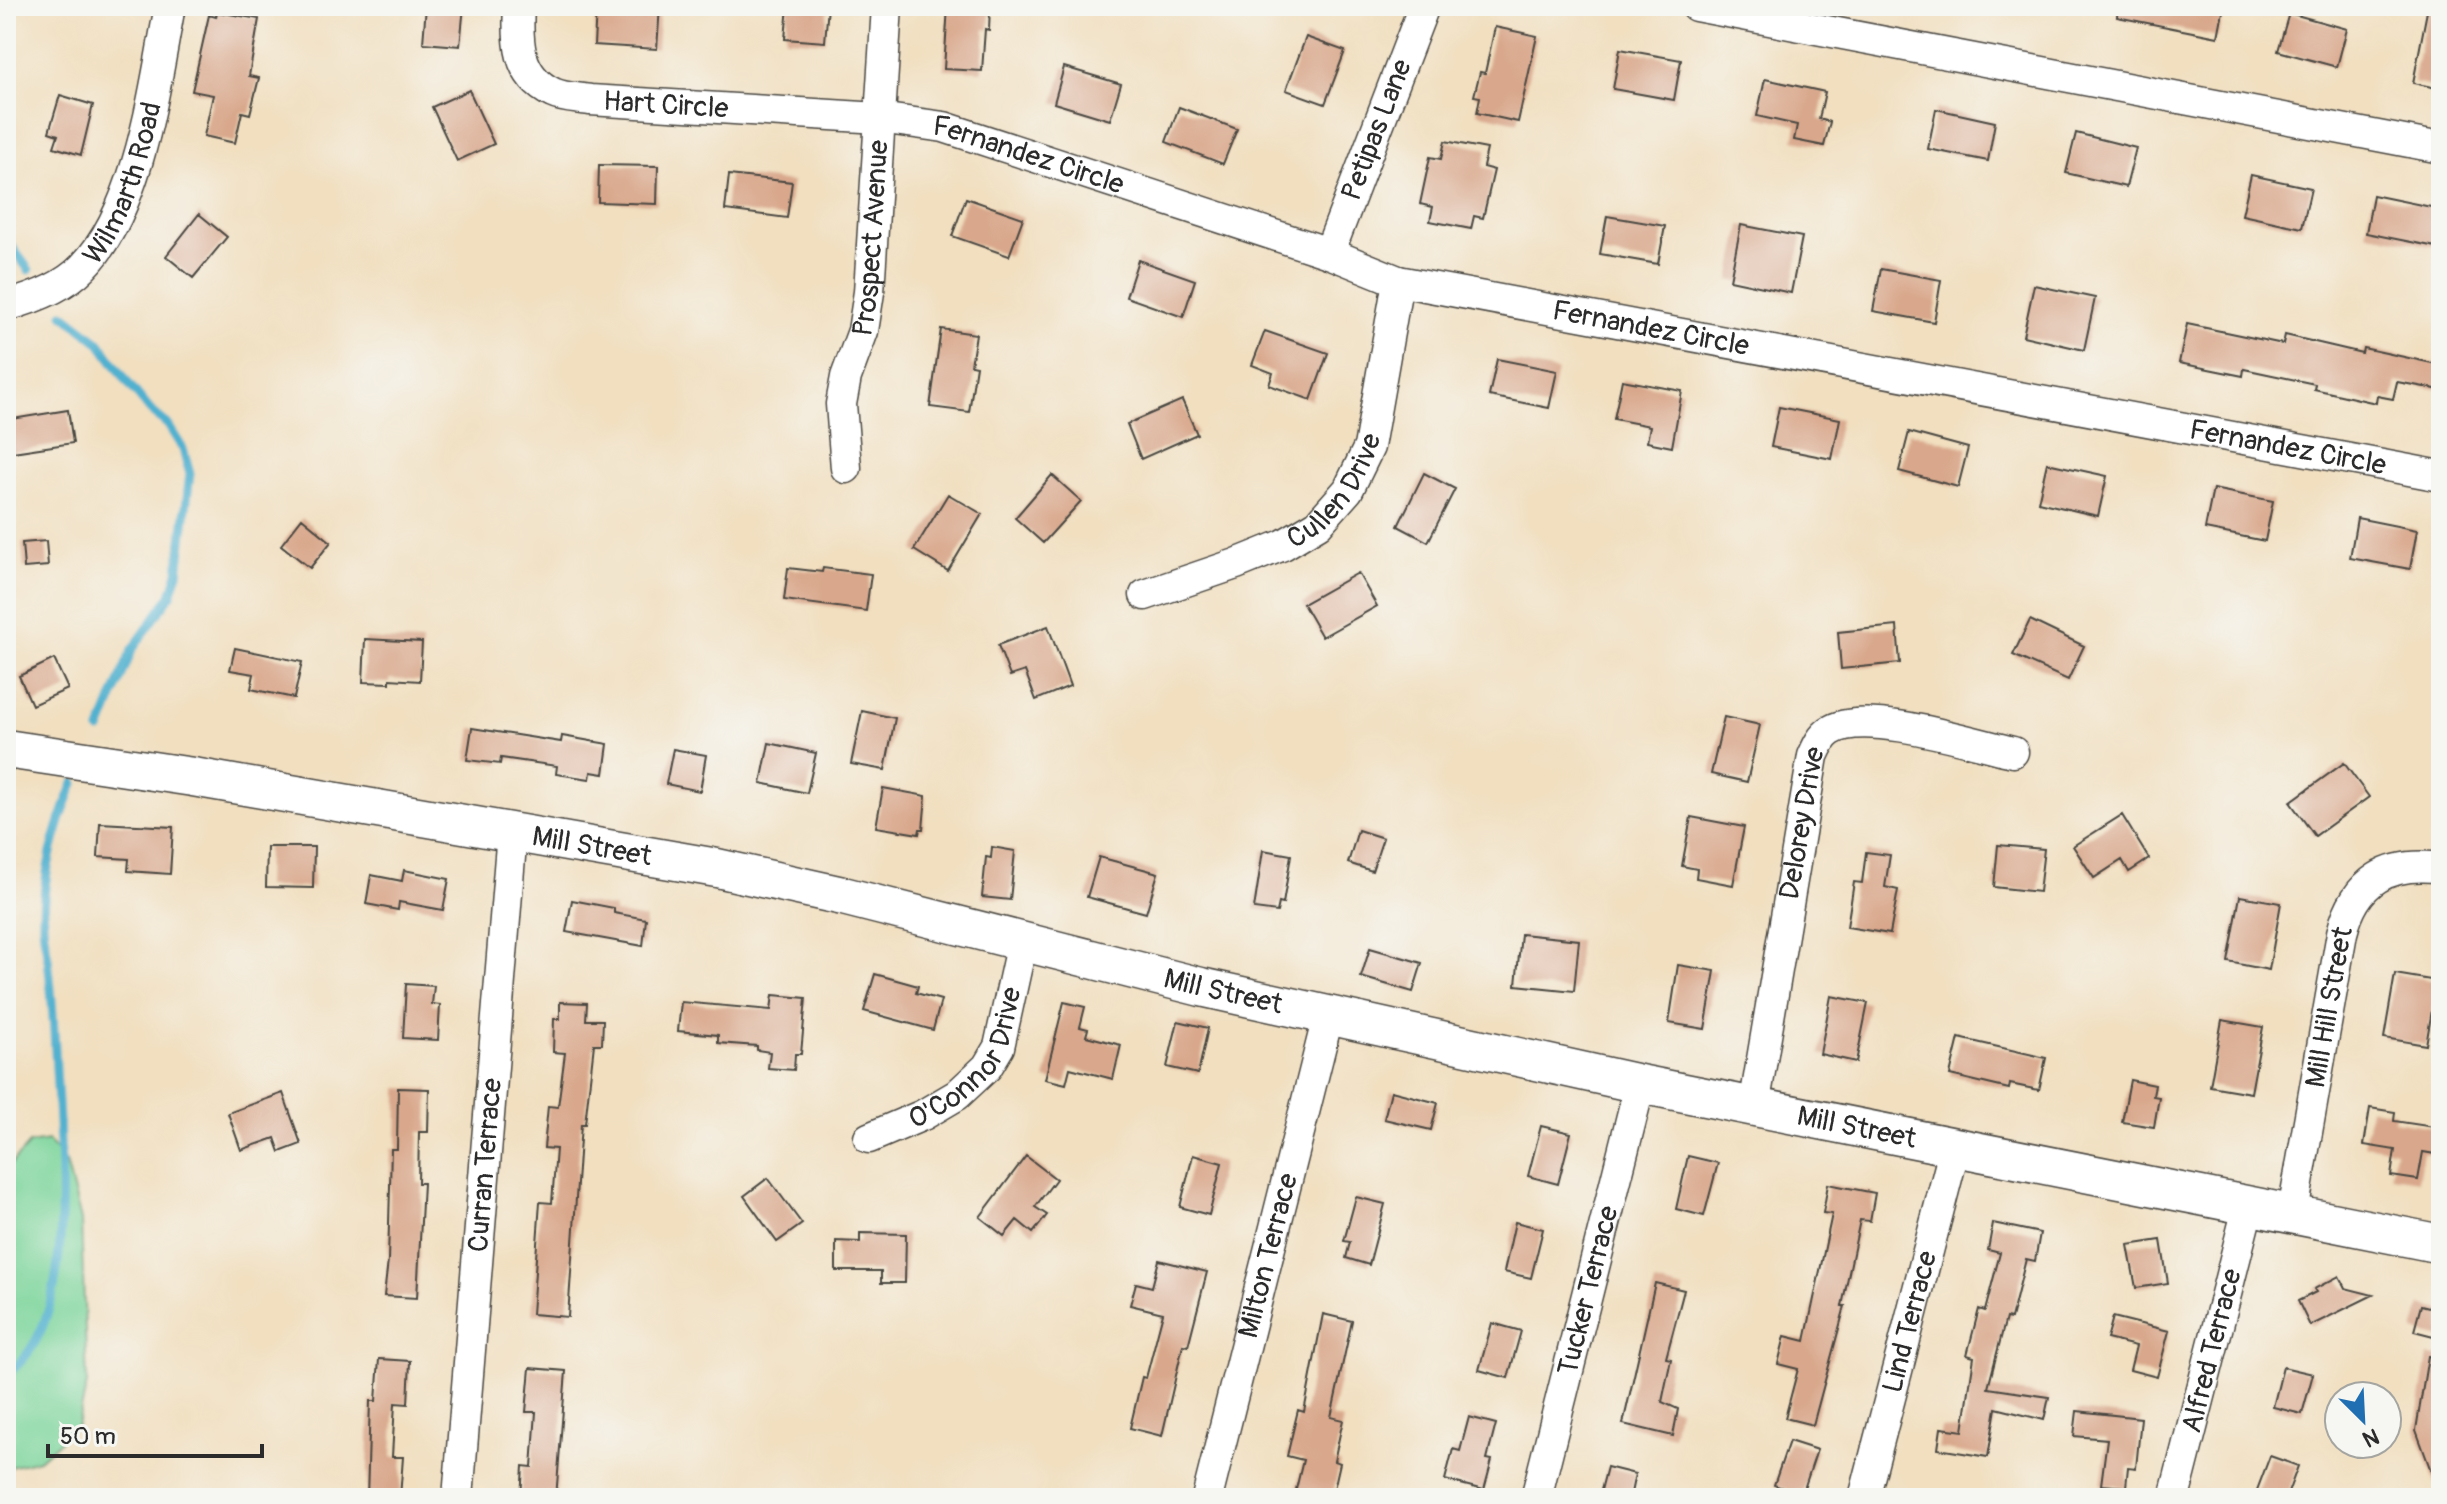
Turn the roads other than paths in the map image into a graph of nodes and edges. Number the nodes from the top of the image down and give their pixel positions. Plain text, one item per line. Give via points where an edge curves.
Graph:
1 (170, 6) edge
2 (519, 6) edge
3 (887, 6) edge
4 (1424, 6) edge
5 (1696, 6) edge
6 (879, 118) junction
7 (2441, 148) edge
8 (1329, 253) junction
9 (1398, 281) junction
10 (6, 306) edge
11 (846, 468) dead end
12 (2441, 476) edge
13 (1145, 595) dead end
14 (6, 749) edge
15 (2013, 752) dead end
16 (512, 832) junction
17 (2441, 868) edge
18 (1022, 942) junction
19 (1329, 1013) junction
20 (1640, 1084) junction
21 (1754, 1107) junction
22 (869, 1138) dead end
23 (1955, 1147) junction
24 (2249, 1204) junction
25 (2293, 1212) junction
26 (2441, 1244) edge
27 (458, 1498) edge
28 (1207, 1498) edge
29 (1536, 1498) edge
30 (1864, 1498) edge
31 (2174, 1498) edge

1 - 10 street, Wilmarth Road via 126,195 104,240 82,269 56,287
2 - 6 street, Hart Circle via 521,59 532,78 554,94
3 - 6 street, Prospect Avenue
4 - 8 street, Petipas Lane
5 - 7 street
6 - 8 street, Fernandez Circle via 944,127
6 - 11 street, Prospect Avenue via 869,292 841,404
8 - 9 street, Fernandez Circle
9 - 12 street, Fernandez Circle
9 - 13 street, Cullen Drive via 1369,447 1348,490 1318,524 1283,545
14 - 16 street, Mill Street
15 - 21 street, Delorey Drive via 1870,722 1839,726 1818,744
16 - 18 street, Mill Street via 717,868
16 - 27 street, Curran Terrace
17 - 25 street, Mill Hill Street via 2388,871 2350,906
18 - 19 street, Mill Street
18 - 22 street, O'Connor Drive via 999,1047 987,1067 957,1095
19 - 20 street, Mill Street
19 - 28 street, Milton Terrace
20 - 21 street, Mill Street
20 - 29 street, Tucker Terrace
21 - 23 street, Mill Street
23 - 24 street, Mill Street
23 - 30 street, Lind Terrace
24 - 25 street, Mill Street
24 - 31 street, Alfred Terrace
25 - 26 street, Mill Street

